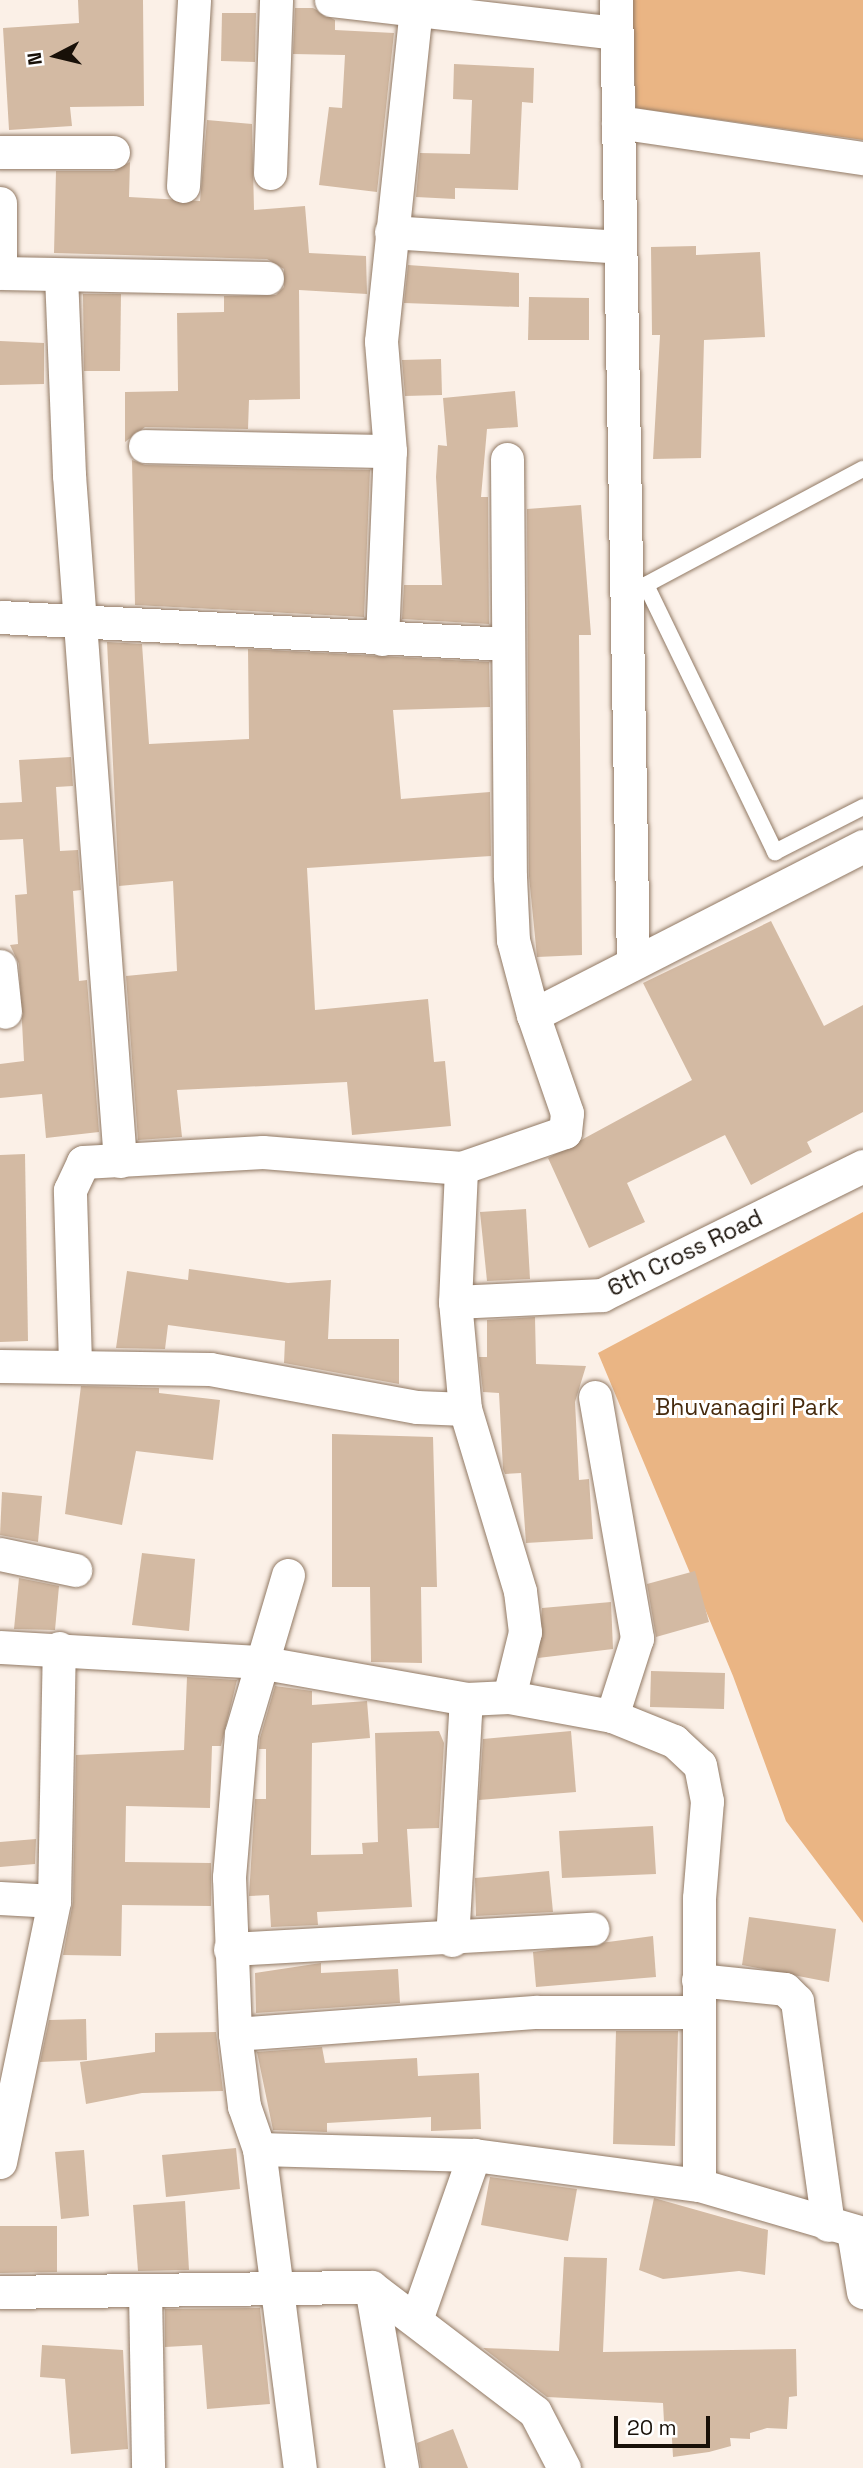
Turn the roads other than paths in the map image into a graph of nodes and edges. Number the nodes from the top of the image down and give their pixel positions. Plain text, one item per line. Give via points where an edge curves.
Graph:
1 (194, 0) edge
2 (276, 0) edge
3 (331, 0) edge
4 (616, 0) edge
5 (416, 5) edge
6 (616, 33) junction
7 (618, 122) junction
8 (0, 152) edge
9 (113, 152) dead end
10 (863, 158) edge
11 (270, 173) dead end
12 (183, 186) dead end
13 (0, 203) edge
14 (391, 232) junction
15 (620, 247) junction
16 (2, 273) edge
17 (61, 275) junction
18 (267, 278) dead end
19 (145, 446) dead end
20 (390, 451) junction
21 (507, 459) dead end
22 (863, 469) edge
23 (636, 590) junction
24 (0, 617) edge
25 (84, 618) junction
26 (382, 639) junction
27 (507, 644) junction
28 (863, 807) edge
29 (863, 846) edge
30 (633, 960) junction
31 (0, 966) edge
32 (5, 1012) dead end
33 (533, 1015) junction
34 (120, 1161) junction
35 (863, 1166) edge
36 (461, 1168) junction
37 (456, 1302) junction
38 (75, 1363) junction
39 (0, 1366) edge
40 (595, 1397) dead end
41 (465, 1409) junction
42 (0, 1554) edge
43 (75, 1570) dead end
44 (288, 1575) dead end
45 (0, 1647) edge
46 (59, 1648) junction
47 (259, 1662) junction
48 (509, 1697) junction
49 (466, 1699) junction
50 (612, 1716) junction
51 (0, 1898) edge
52 (54, 1901) junction
53 (592, 1929) dead end
54 (452, 1940) junction
55 (230, 1950) junction
56 (699, 1996) junction
57 (235, 2034) junction
58 (259, 2149) junction
59 (474, 2155) junction
60 (0, 2162) edge
61 (699, 2185) junction
62 (848, 2230) edge
63 (371, 2287) junction
64 (145, 2291) junction
65 (276, 2291) junction
66 (0, 2292) edge
67 (863, 2292) edge
68 (417, 2317) junction
69 (148, 2468) edge
70 (300, 2468) edge
71 (402, 2468) edge
72 (564, 2468) edge

1 - 12 street
2 - 11 street
3 - 5 street
4 - 6 street
5 - 6 street
5 - 14 street
6 - 7 street
7 - 10 street
7 - 15 street
8 - 9 street
13 - 16 street
14 - 15 street
14 - 20 street via 381,341
15 - 23 street
16 - 17 street
17 - 18 street
17 - 25 street via 69,475
19 - 20 street
20 - 26 street
21 - 27 street
22 - 23 lane
23 - 28 lane via 775,852
23 - 30 street
24 - 25 street
25 - 26 street
25 - 34 street
26 - 27 street
27 - 33 street via 513,940
29 - 30 street
30 - 33 street
31 - 32 street
33 - 36 street via 567,1112 565,1132
34 - 36 street via 262,1152
34 - 38 street via 83,1163 70,1190
35 - 37 street, 6th Cross Road via 602,1295
36 - 37 street
37 - 41 street
38 - 39 street
38 - 41 street via 210,1369 417,1407
40 - 50 street via 637,1638
41 - 48 street via 520,1591 525,1632
42 - 43 street
44 - 47 street
45 - 46 street
46 - 47 street
46 - 52 street
47 - 49 street
47 - 55 street via 230,1811
48 - 49 street
48 - 50 street
49 - 54 street
50 - 56 street via 674,1741 700,1765 707,1801
51 - 52 street
52 - 60 street
53 - 54 street
54 - 55 street
55 - 57 street
56 - 57 street
56 - 61 street
56 - 62 street via 785,1989 797,2000
57 - 58 street via 244,2106
58 - 59 street
58 - 65 street
59 - 61 street
59 - 68 street
61 - 62 street
62 - 67 street
63 - 65 street
63 - 68 street
63 - 71 street
64 - 65 street
64 - 66 street
64 - 69 street
65 - 70 street
68 - 72 street via 535,2412

